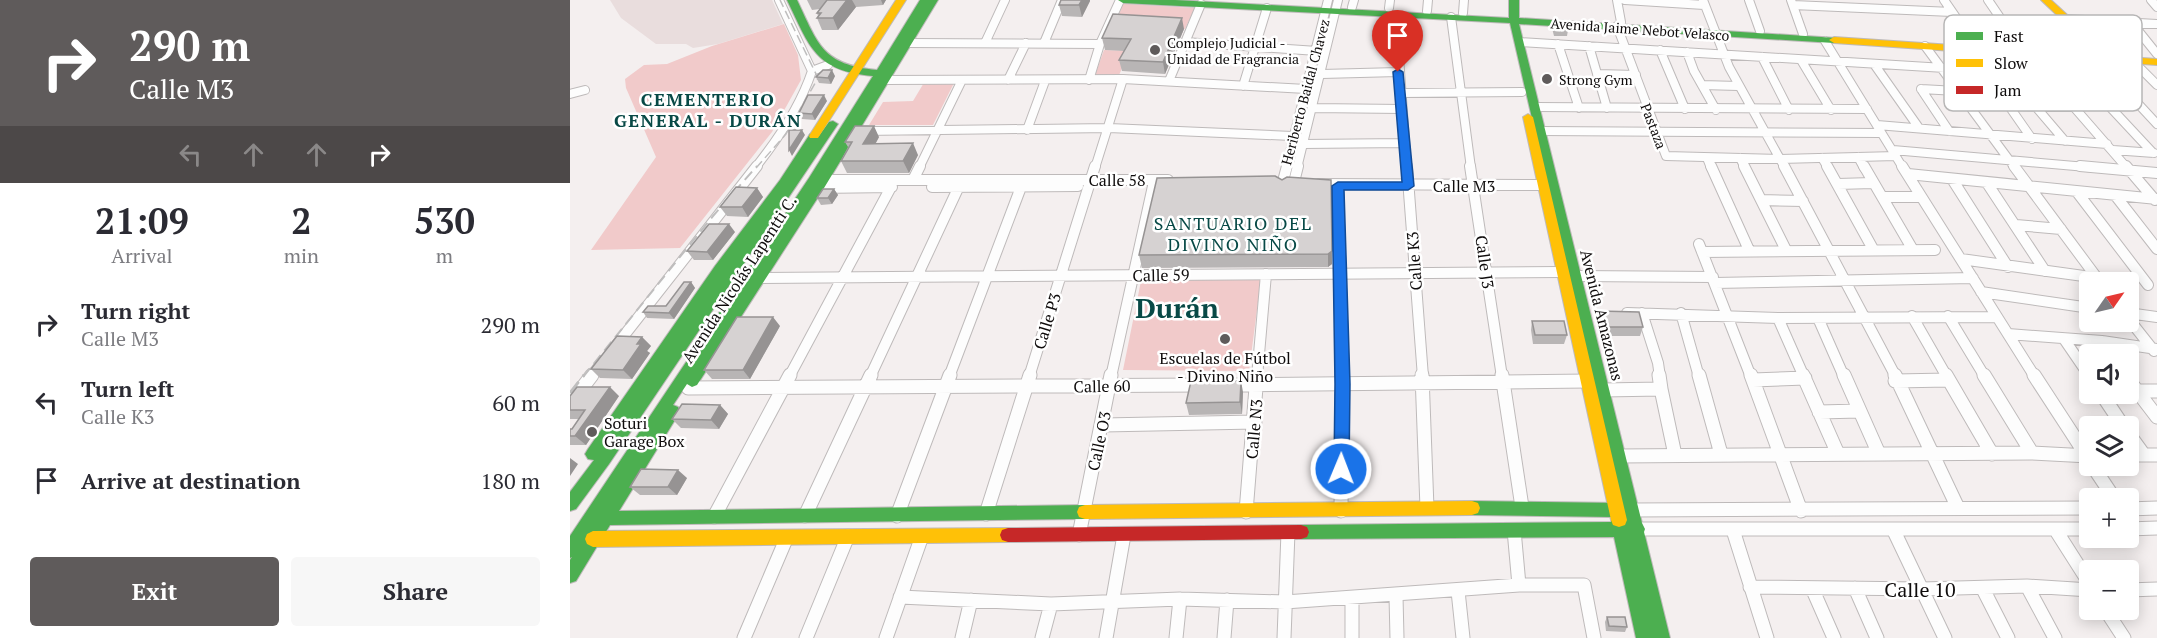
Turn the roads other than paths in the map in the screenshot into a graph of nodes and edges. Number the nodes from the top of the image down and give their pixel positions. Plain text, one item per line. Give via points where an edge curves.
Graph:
1 (778, 0) edge
2 (792, 0) edge
3 (799, 0) edge
4 (901, 0) edge
5 (913, 0) edge
6 (925, 0) edge
7 (933, 0) edge
8 (1005, 0) edge
9 (1062, 0) edge
10 (1122, 0) edge
11 (1226, 0) edge
12 (1504, 0) edge
13 (1514, 0) edge
14 (1617, 0) edge
15 (1625, 0) edge
16 (1749, 0) edge
17 (1944, 0) edge
18 (1988, 0) edge
19 (2046, 0) edge
20 (2151, 0) edge
21 (1704, 2) edge
22 (1792, 2) edge
23 (1353, 3) edge
24 (1201, 4) junction
25 (1269, 4) edge
26 (1332, 6) edge
27 (1428, 6) edge
28 (2157, 7) edge
29 (1392, 8) edge
30 (1459, 10) edge
31 (1952, 12) junction
32 (1954, 15) edge
33 (1998, 15) edge
34 (2062, 15) edge
35 (1510, 18) junction
36 (2142, 23) edge
37 (1619, 24) junction
38 (2157, 24) edge
39 (1712, 31) junction
40 (1760, 31) junction
41 (1803, 34) junction
42 (1825, 41) junction
43 (1185, 42) junction
44 (1519, 42) junction
45 (906, 43) junction
46 (985, 43) junction
47 (1026, 43) junction
48 (1044, 43) junction
49 (1944, 43) edge
50 (1100, 44) junction
51 (1558, 44) junction
52 (2142, 44) edge
53 (1256, 46) junction
54 (1589, 46) junction
55 (1925, 46) junction
56 (1944, 47) edge
57 (1624, 48) junction
58 (1660, 50) junction
59 (1317, 51) junction
60 (1687, 52) junction
61 (1721, 54) junction
62 (1762, 57) junction
63 (2149, 58) edge
64 (1801, 60) junction
65 (1837, 62) junction
66 (1874, 64) junction
67 (828, 65) junction
68 (1940, 68) junction
69 (1944, 68) edge
70 (812, 71) junction
71 (1398, 72) junction
72 (1944, 73) edge
73 (874, 74) junction
74 (1322, 74) junction
75 (1597, 74) junction
76 (1636, 75) junction
77 (962, 80) junction
78 (1008, 80) junction
79 (1089, 80) junction
80 (1123, 80) junction
81 (1045, 81) junction
82 (1169, 81) junction
83 (1701, 85) junction
84 (2157, 85) edge
85 (1243, 86) junction
86 (1738, 86) junction
87 (1306, 89) junction
88 (585, 90) dead end
89 (1944, 90) edge
90 (1459, 92) junction
91 (1522, 92) junction
92 (1401, 93) junction
93 (570, 94) edge
94 (1536, 107) junction
95 (1313, 108) junction
96 (1579, 108) junction
97 (1607, 108) junction
98 (2142, 108) edge
99 (1402, 109) junction
100 (1648, 109) junction
101 (1685, 109) junction
102 (1867, 109) junction
103 (1716, 110) junction
104 (1752, 110) junction
105 (1789, 110) junction
106 (1831, 110) junction
107 (1973, 111) edge
108 (2012, 111) edge
109 (2040, 111) edge
110 (2078, 111) edge
111 (2115, 111) edge
112 (2146, 112) junction
113 (2157, 113) edge
114 (2157, 124) edge
115 (1108, 128) junction
116 (1919, 128) junction
117 (1879, 129) junction
118 (1027, 130) junction
119 (852, 131) junction
120 (936, 131) junction
121 (1541, 131) junction
122 (1949, 131) junction
123 (1658, 133) junction
124 (1765, 133) junction
125 (1292, 136) junction
126 (1993, 136) junction
127 (2032, 139) junction
128 (2065, 141) junction
129 (1405, 143) junction
130 (1303, 144) junction
131 (2110, 147) junction
132 (1895, 153) junction
133 (2155, 153) edge
134 (1858, 157) junction
135 (1707, 158) junction
136 (1740, 158) junction
137 (1822, 158) junction
138 (1780, 159) junction
139 (2009, 160) junction
140 (2130, 171) junction
141 (2157, 173) edge
142 (1908, 174) junction
143 (1952, 179) junction
144 (912, 180) junction
145 (1294, 182) junction
146 (960, 183) junction
147 (1090, 183) junction
148 (1271, 183) edge
149 (1282, 183) junction
150 (1872, 183) junction
151 (1987, 183) junction
152 (821, 184) junction
153 (1838, 184) junction
154 (1548, 185) junction
155 (1153, 186) junction
156 (1338, 186) junction
157 (1408, 186) junction
158 (1473, 186) junction
159 (891, 187) junction
160 (1021, 187) junction
161 (2030, 188) junction
162 (2077, 192) junction
163 (2115, 195) junction
164 (1882, 197) junction
165 (1921, 197) junction
166 (1761, 200) junction
167 (2156, 200) edge
168 (1803, 201) junction
169 (2016, 225) junction
170 (2061, 229) junction
171 (2152, 238) edge
172 (1828, 249) junction
173 (1873, 249) junction
174 (2157, 249) edge
175 (1749, 250) junction
176 (1786, 250) junction
177 (1912, 250) junction
178 (1935, 250) dead end
179 (1961, 259) junction
180 (2008, 267) junction
181 (2045, 271) junction
182 (1486, 272) junction
183 (1561, 272) junction
184 (2092, 272) edge
185 (1341, 273) junction
186 (1414, 273) junction
187 (1266, 274) junction
188 (1132, 275) junction
189 (986, 276) junction
190 (1061, 276) junction
191 (1576, 276) junction
192 (844, 277) junction
193 (917, 277) junction
194 (2079, 277) edge
195 (760, 278) junction
196 (1973, 278) junction
197 (1714, 280) junction
198 (1844, 281) junction
199 (2152, 286) edge
200 (1981, 292) junction
201 (2079, 306) edge
202 (1619, 313) edge
203 (1642, 313) junction
204 (1681, 314) junction
205 (2139, 315) edge
206 (1728, 316) junction
207 (1912, 316) junction
208 (1948, 316) junction
209 (1863, 317) junction
210 (1995, 317) junction
211 (2157, 317) edge
212 (1778, 318) junction
213 (1818, 318) junction
214 (2139, 331) edge
215 (2008, 334) junction
216 (2064, 339) junction
217 (2102, 341) junction
218 (2104, 344) edge
219 (2156, 351) edge
220 (2079, 361) edge
221 (1804, 378) junction
222 (1753, 380) junction
223 (1948, 380) junction
224 (1588, 381) junction
225 (1896, 381) junction
226 (1503, 382) junction
227 (1423, 383) junction
228 (1342, 384) junction
229 (1257, 385) junction
230 (1110, 386) junction
231 (1028, 387) junction
232 (688, 388) junction
233 (866, 388) junction
234 (946, 388) junction
235 (783, 389) junction
236 (1661, 389) junction
237 (1603, 390) junction
238 (2139, 391) edge
239 (2157, 391) edge
240 (2139, 394) edge
241 (570, 404) edge
242 (1859, 411) junction
243 (1819, 412) junction
244 (2157, 417) edge
245 (1255, 422) junction
246 (1103, 424) junction
247 (2079, 444) edge
248 (2139, 448) edge
249 (1934, 453) junction
250 (2032, 453) junction
251 (1721, 454) junction
252 (1838, 454) junction
253 (1880, 454) junction
254 (1992, 454) junction
255 (1675, 455) junction
256 (1782, 455) junction
257 (2139, 455) edge
258 (2144, 455) junction
259 (2157, 455) edge
260 (1619, 456) junction
261 (2079, 459) edge
262 (570, 502) edge
263 (1522, 507) junction
264 (1427, 508) junction
265 (1958, 508) junction
266 (2079, 508) edge
267 (2139, 508) edge
268 (2157, 508) edge
269 (1617, 509) junction
270 (1632, 510) junction
271 (1341, 511) junction
272 (1801, 511) junction
273 (1246, 512) junction
274 (1083, 513) junction
275 (986, 514) junction
276 (805, 516) junction
277 (897, 516) junction
278 (714, 517) junction
279 (606, 518) junction
280 (2157, 528) edge
281 (1622, 529) junction
282 (1637, 529) junction
283 (2055, 529) junction
284 (2079, 529) edge
285 (2139, 529) edge
286 (1514, 530) junction
287 (1733, 530) junction
288 (1893, 530) junction
289 (1288, 532) junction
290 (1079, 535) junction
291 (1124, 535) junction
292 (848, 536) junction
293 (922, 536) junction
294 (787, 537) junction
295 (593, 539) junction
296 (570, 550) edge
297 (2079, 567) edge
298 (570, 575) edge
299 (1519, 585) junction
300 (2027, 586) junction
301 (1750, 587) junction
302 (1812, 588) junction
303 (1855, 588) junction
304 (1983, 589) junction
305 (2079, 589) edge
306 (1922, 590) junction
307 (1458, 591) junction
308 (2139, 591) edge
309 (2156, 592) edge
310 (1396, 596) junction
311 (900, 597) junction
312 (1180, 599) junction
313 (1352, 599) junction
314 (971, 600) junction
315 (1227, 600) junction
316 (1285, 602) junction
317 (1112, 603) junction
318 (1051, 604) junction
319 (2112, 620) edge
320 (744, 638) edge
321 (806, 638) edge
322 (886, 638) edge
323 (962, 638) edge
324 (1042, 638) edge
325 (1106, 638) edge
326 (1176, 638) edge
327 (1224, 638) edge
328 (1284, 638) edge
329 (1352, 638) edge
330 (1398, 638) edge
331 (1463, 638) edge
332 (1594, 638) edge
333 (1645, 638) edge
334 (1661, 638) edge
335 (1767, 638) edge
336 (1834, 638) edge
337 (1877, 638) edge
338 (1945, 638) edge
339 (2008, 638) edge
340 (2055, 638) edge
341 (2124, 638) edge

1 - 70 street
2 - 67 main road via 817,52
3 - 73 main road via 826,55
4 - 73 main road, Avenida Nicolás Lapentti C.
5 - 73 main road, Avenida Nicolás Lapentti C.
6 - 73 main road, Avenida Nicolás Lapentti C.
7 - 45 main road, Avenida Nicolás Lapentti C.
8 - 46 street
9 - 48 street
10 - 24 main road, Avenida Jaime Nebot Velasco
10 - 50 street
11 - 25 main road, Avenida Jaime Nebot Velasco
12 - 35 main road, Avenida Amazonas
13 - 35 main road, Avenida Amazonas
14 - 37 street, Pastaza
15 - 21 street
16 - 40 street
17 - 31 street
18 - 33 street
19 - 34 main road
20 - 28 street
21 - 39 street
22 - 31 street
22 - 41 street
23 - 26 main road, Avenida Jaime Nebot Velasco
23 - 29 main road, Avenida Jaime Nebot Velasco
24 - 25 main road, Avenida Jaime Nebot Velasco
24 - 43 street
25 - 26 main road, Avenida Jaime Nebot Velasco
25 - 53 street
26 - 29 main road, Avenida Jaime Nebot Velasco
26 - 59 street, Heriberto Baidal Chavez
26 - 74 street, Heriberto Baidal Chavez
27 - 29 main road, Avenida Jaime Nebot Velasco
27 - 30 main road, Avenida Jaime Nebot Velasco
29 - 30 main road, Avenida Jaime Nebot Velasco
29 - 71 street, Calle K3
30 - 35 main road, Avenida Jaime Nebot Velasco
30 - 90 street, Calle J3
31 - 32 street
35 - 37 main road, Avenida Jaime Nebot Velasco
35 - 44 main road, Avenida Amazonas
35 - 91 main road, Avenida Amazonas
36 - 38 street
37 - 39 main road, Avenida Jaime Nebot Velasco
37 - 57 street, Pastaza
39 - 40 main road, Avenida Jaime Nebot Velasco
39 - 42 main road, Avenida Jaime Nebot Velasco
39 - 61 street
40 - 41 main road, Avenida Jaime Nebot Velasco
41 - 49 main road, Avenida Jaime Nebot Velasco
42 - 55 main road, Avenida Jaime Nebot Velasco
42 - 65 street
43 - 53 street
43 - 82 street
44 - 51 street
44 - 94 main road, Avenida Amazonas
45 - 46 street
45 - 73 main road, Avenida Nicolás Lapentti C.
46 - 47 street
47 - 48 street
47 - 78 street
48 - 50 street
50 - 79 street
51 - 54 street
51 - 96 street
52 - 63 street
53 - 59 street
53 - 85 street
54 - 57 street
54 - 75 street
55 - 56 main road, Avenida Jaime Nebot Velasco
55 - 68 street
57 - 58 street
57 - 76 street, Pastaza
58 - 60 street
58 - 101 street
59 - 87 street, Heriberto Baidal Chavez
60 - 61 street
60 - 83 street
61 - 62 street
61 - 86 street
62 - 64 street
62 - 105 street
63 - 84 street
64 - 65 street
64 - 106 street
65 - 66 street
65 - 102 street
66 - 68 street
66 - 116 street
67 - 70 street
67 - 73 main road
68 - 69 street
68 - 72 street
70 - 241 street via 804,95 778,140
71 - 74 street
71 - 92 street, Calle K3
73 - 77 street
73 - 119 main road, Avenida Nicolás Lapentti C.
73 - 262 main road, Avenida Nicolás Lapentti C.
73 - 296 main road, Avenida Nicolás Lapentti C. via 814,179
74 - 95 street, Heriberto Baidal Chavez
75 - 76 street
75 - 97 street
76 - 100 street, Pastaza
77 - 78 street
77 - 120 street
78 - 81 street
79 - 80 street
79 - 81 street
80 - 82 street
80 - 115 street, Calle P3
81 - 118 street
82 - 85 street
83 - 86 street
83 - 103 street
85 - 87 street
86 - 104 street
87 - 125 street, Heriberto Baidal Chavez
88 - 93 street
89 - 122 street via 1921,89
90 - 91 street
90 - 92 street
90 - 158 street, Calle J3
91 - 154 main road, Avenida Amazonas
92 - 99 street, Calle K3
94 - 96 street
94 - 121 main road, Avenida Amazonas
95 - 99 street
95 - 130 street, Heriberto Baidal Chavez
96 - 97 street
97 - 100 street
98 - 112 street
99 - 129 street, Calle K3
100 - 101 street
100 - 123 street, Pastaza
101 - 103 street
102 - 106 street
102 - 117 street
103 - 104 street
104 - 105 street
104 - 124 street
105 - 106 street
107 - 126 street
108 - 127 street
109 - 128 street
110 - 131 street
111 - 133 street
112 - 113 street
112 - 114 street
115 - 118 street
115 - 125 street
115 - 147 street, Calle P3
116 - 117 street
116 - 122 street
117 - 124 street
117 - 132 street
118 - 120 street
119 - 120 street
119 - 152 main road, Avenida Nicolás Lapentti C.
120 - 144 street
121 - 123 street
121 - 154 main road, Avenida Amazonas
122 - 126 street
123 - 124 street
123 - 135 street, Pastaza via 1666,156
124 - 138 street
125 - 149 street, Heriberto Baidal Chavez
126 - 127 street
126 - 139 street
127 - 128 street
128 - 131 street
129 - 130 street
129 - 157 street, Calle K3
130 - 145 street, Heriberto Baidal Chavez
131 - 133 street
131 - 140 street
132 - 134 street, Pastaza
132 - 139 street, Pastaza
132 - 142 street
134 - 137 street, Pastaza
134 - 150 street
135 - 136 street, Pastaza
135 - 175 street
136 - 138 street, Pastaza
136 - 166 street
137 - 138 street, Pastaza
137 - 153 street
138 - 168 street
139 - 140 street, Pastaza
139 - 161 street
140 - 141 street, Pastaza
140 - 167 street
142 - 143 street
142 - 165 street
143 - 151 street
143 - 180 street
144 - 146 street, Calle 58
144 - 152 street, Calle 58
145 - 149 street
145 - 156 street, Calle M3
146 - 147 street, Calle 58
146 - 159 street, Calle 58
146 - 160 street, Calle 58
146 - 193 street
147 - 155 street, Calle 58
147 - 155 street, Calle 58 via 1179,183
147 - 160 street, Calle 58
147 - 190 street, Calle P3
148 - 149 street
150 - 153 street
150 - 164 street
151 - 161 street
151 - 169 street
152 - 159 street, Calle 58
152 - 195 main road, Avenida Nicolás Lapentti C.
153 - 173 street
154 - 158 street, Calle M3
154 - 183 main road, Avenida Amazonas
154 - 191 main road, Avenida Amazonas
155 - 188 street, Calle O3
156 - 157 street, Calle M3
156 - 185 street
157 - 158 street, Calle M3
157 - 186 street, Calle K3
158 - 182 street, Calle J3
159 - 192 street
160 - 189 street
161 - 162 street
161 - 170 street
162 - 163 street
162 - 199 street
163 - 167 street
163 - 171 street
164 - 165 street
164 - 177 street
165 - 179 street
166 - 168 street
166 - 176 street
168 - 172 street
169 - 170 street
169 - 181 street
170 - 184 street
171 - 174 street
172 - 173 street
172 - 176 street
172 - 198 street
173 - 177 street
175 - 176 street
175 - 197 street via 1701,248
177 - 178 street
179 - 180 street
179 - 196 street
180 - 181 street
181 - 194 street
182 - 183 street, Calle 59
182 - 186 street, Calle 59
182 - 226 street, Calle J3
183 - 224 main road, Avenida Amazonas
185 - 186 street, Calle 59
185 - 187 street, Calle 59
185 - 228 street
186 - 227 street, Calle K3
187 - 188 street, Calle 59
187 - 229 street, Calle N3
188 - 190 street, Calle 59
188 - 230 street, Calle O3
189 - 190 street, Calle 59
189 - 193 street, Calle 59
189 - 234 street
190 - 231 street, Calle P3
191 - 197 street
191 - 237 main road, Avenida Amazonas via 1590,313
192 - 193 street, Calle 59
192 - 195 street, Calle 59
192 - 235 street
193 - 233 street
195 - 232 main road, Avenida Nicolás Lapentti C.
196 - 198 street
196 - 200 street
197 - 198 street
197 - 206 street
198 - 209 street
200 - 201 street
200 - 210 street
202 - 203 street
203 - 204 street
203 - 236 street via 1658,363
204 - 206 street
204 - 251 street
205 - 211 street
206 - 212 street
206 - 222 street
207 - 208 street
207 - 209 street
207 - 223 street
208 - 210 street
208 - 250 street
209 - 213 street
209 - 225 street
210 - 215 street
212 - 213 street
212 - 221 street
213 - 242 street
214 - 219 street
215 - 216 street
215 - 247 street
216 - 217 street
216 - 220 street
217 - 218 street
217 - 219 street
221 - 222 street
221 - 243 street
222 - 256 street
223 - 225 street
223 - 254 street
224 - 226 street, Calle 60
224 - 269 main road, Avenida Amazonas
225 - 249 street
226 - 227 street, Calle 60
226 - 263 street, Calle J3
227 - 228 street, Calle 60
227 - 264 street, Calle K3
228 - 229 street, Calle 60
228 - 271 street
229 - 230 street, Calle 60
229 - 245 street, Calle N3
230 - 231 street, Calle 60
230 - 246 street, Calle O3
231 - 234 street, Calle 60
231 - 275 street, Calle P3
232 - 235 street, Calle 60
232 - 279 main road, Avenida Nicolás Lapentti C.
233 - 234 street, Calle 60
233 - 235 street, Calle 60
233 - 276 street
234 - 277 street
235 - 278 street
236 - 237 street
236 - 255 street
237 - 260 main road, Avenida Amazonas
238 - 239 street
240 - 244 street
242 - 243 street
242 - 253 street
243 - 252 street
245 - 246 street
245 - 273 street, Calle N3
246 - 274 street, Calle O3
248 - 258 street
249 - 253 street
249 - 254 street
249 - 265 street
250 - 254 street
250 - 261 street
251 - 255 street
251 - 256 street
252 - 253 street
252 - 256 street
255 - 260 street
256 - 272 street
257 - 258 street
258 - 259 street
260 - 270 main road, Avenida Amazonas
263 - 264 main road
263 - 269 main road
264 - 271 main road
265 - 266 street
265 - 272 street
267 - 268 street
269 - 270 main road
269 - 281 main road, Avenida Amazonas
270 - 272 street
270 - 282 main road, Avenida Amazonas
271 - 273 main road
273 - 274 main road
274 - 275 main road
274 - 290 street, Calle O3
275 - 277 main road
276 - 277 main road
276 - 278 main road
278 - 279 main road
279 - 295 main road, Avenida Nicolás Lapentti C.
280 - 285 street
281 - 282 main road
281 - 286 main road
281 - 333 main road, Avenida Amazonas
282 - 287 street
282 - 334 main road, Avenida Amazonas
283 - 284 street
283 - 288 street
283 - 297 street
286 - 289 main road
286 - 299 street
287 - 288 street
287 - 301 street
288 - 306 street
289 - 291 main road
289 - 316 street
290 - 291 main road
290 - 293 main road
291 - 317 street
292 - 293 main road
292 - 294 main road
292 - 321 street
293 - 311 street
294 - 295 main road
294 - 320 street
295 - 298 main road, Avenida Nicolás Lapentti C.
299 - 307 street
299 - 332 street via 1584,585
300 - 304 street, Calle 10
300 - 305 street, Calle 10
300 - 340 street
301 - 302 street, Calle 10
301 - 335 street
302 - 303 street, Calle 10
302 - 336 street
303 - 306 street, Calle 10
303 - 337 street
304 - 306 street, Calle 10
304 - 339 street
306 - 338 street
307 - 310 street
307 - 331 street
308 - 309 street
310 - 313 street
310 - 330 street
311 - 314 street
311 - 322 street
312 - 315 street
312 - 317 street
312 - 326 street
313 - 316 street
313 - 329 street
314 - 318 street
314 - 323 street
315 - 316 street
315 - 327 street
316 - 328 street
317 - 318 street
317 - 325 street
318 - 324 street
319 - 341 street

